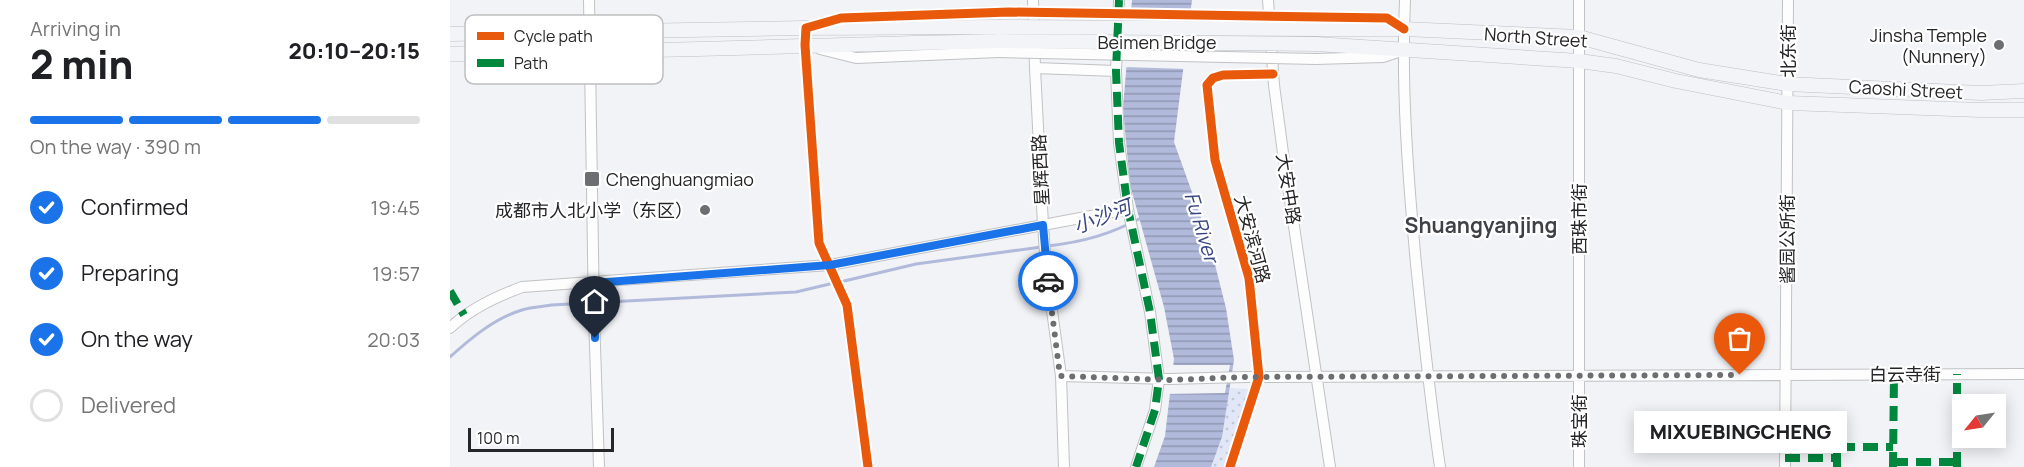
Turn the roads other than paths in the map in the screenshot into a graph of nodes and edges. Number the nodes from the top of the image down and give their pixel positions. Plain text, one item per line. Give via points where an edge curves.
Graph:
1 (1034, 0) edge
2 (1119, 0) edge
3 (1268, 0) edge
4 (1405, 0) edge
5 (1579, 0) edge
6 (1788, 0) edge
7 (1315, 23) junction
8 (806, 28) junction
9 (1404, 30) junction
10 (663, 31) edge
11 (450, 34) edge
12 (465, 34) edge
13 (1579, 37) junction
14 (998, 40) junction
15 (1316, 44) joint
16 (805, 45) junction
17 (1404, 49) junction
18 (663, 50) edge
19 (450, 54) edge
20 (465, 54) edge
21 (1579, 61) junction
22 (1035, 68) junction
23 (1116, 71) junction
24 (1273, 74) junction
25 (591, 84) edge
26 (1787, 84) junction
27 (2024, 92) edge
28 (1788, 103) junction
29 (2024, 110) edge
30 (1129, 212) junction
31 (1044, 229) junction
32 (832, 269) junction
33 (594, 287) junction
34 (450, 327) edge
35 (2024, 374) edge
36 (1786, 375) junction
37 (1060, 376) junction
38 (1579, 376) junction
39 (1258, 377) junction
40 (1317, 377) junction
41 (1427, 377) junction
42 (1164, 379) junction
43 (599, 467) edge
44 (868, 467) edge
45 (1061, 467) edge
46 (1136, 467) edge
47 (1230, 467) edge
48 (1330, 467) edge
49 (1440, 467) edge
50 (1579, 467) edge
51 (1785, 467) edge

1 - 22 street, 星辉西路
2 - 23 street
3 - 24 street, 大安中路
4 - 9 street
5 - 13 street, 西珠市街
6 - 26 street, 北东街
7 - 8 street, bridge via 999,12 841,18
7 - 9 main road, North Street
7 - 14 main road, Beimen Bridge, bridge
8 - 10 main road
8 - 14 main road
8 - 16 street
9 - 13 main road, North Street
9 - 17 street
11 - 12 main road
13 - 21 street, 西珠市街
13 - 26 main road, North Street via 1699,70
14 - 15 main road, Beimen Bridge, bridge
14 - 16 main road
14 - 17 street, bridge via 1316,59 1383,57
15 - 17 main road, North Street
16 - 18 main road
16 - 32 street via 819,243
17 - 21 main road, North Street
17 - 41 street via 1407,171
19 - 20 main road
21 - 28 main road, North Street
21 - 38 street, 西珠市街
22 - 23 street
22 - 31 street, 星辉西路
23 - 30 street via 1119,143
24 - 39 street, 大安滨河路 via 1223,75 1207,85 1215,160 1249,278
24 - 40 street, 大安中路
25 - 33 street
26 - 27 main road, Caoshi Street
26 - 28 street, 北东街
28 - 29 main road, Caoshi Street
28 - 36 street, 酱园公所街
30 - 31 street
30 - 42 street
31 - 32 street
31 - 37 street, 星辉西路
32 - 33 street
32 - 44 street via 847,305
33 - 34 street via 522,287 490,299
33 - 43 street
35 - 36 street, 白云寺街
36 - 38 street, 白云寺街
36 - 51 street, 酱园公所街
37 - 42 street, 白云寺街
37 - 45 street, 星辉西路
38 - 41 street, 白云寺街
38 - 50 street, 珠宝街
39 - 40 street, 白云寺街
39 - 42 street, 白云寺街
39 - 47 street, 大安滨河路
40 - 41 street, 白云寺街
40 - 48 street, 大安中路
41 - 49 street
42 - 46 street

